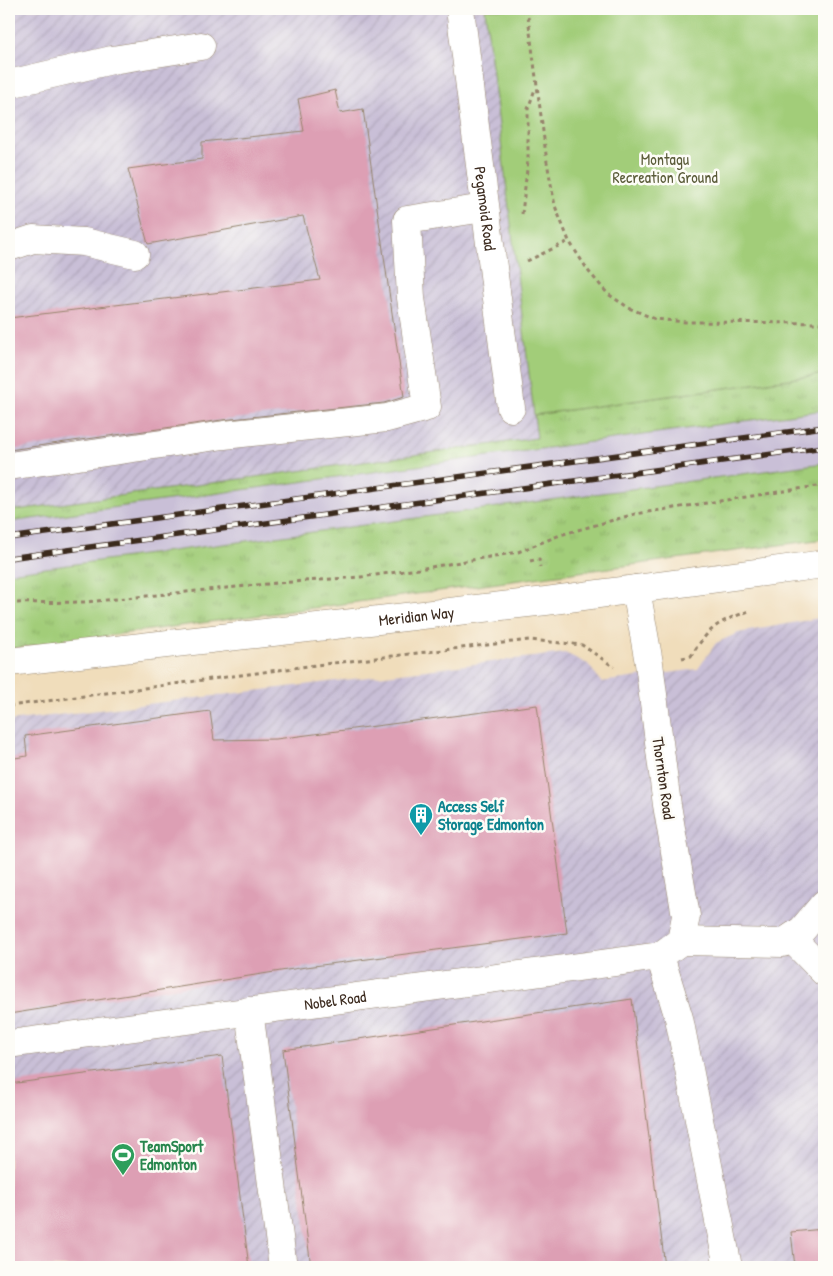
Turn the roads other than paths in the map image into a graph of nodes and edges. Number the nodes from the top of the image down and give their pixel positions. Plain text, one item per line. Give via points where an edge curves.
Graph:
1 (460, 9) edge
2 (201, 46) dead end
3 (9, 84) edge
4 (484, 208) junction
5 (9, 247) edge
6 (135, 254) dead end
7 (511, 408) dead end
8 (9, 466) edge
9 (824, 564) edge
10 (636, 589) junction
11 (9, 662) edge
12 (824, 904) edge
13 (791, 938) junction
14 (671, 949) junction
15 (824, 972) edge
16 (249, 1011) junction
17 (9, 1044) edge
18 (283, 1267) edge
19 (728, 1267) edge

1 - 4 street, Pegamoid Road
2 - 3 street via 112,60
4 - 7 street, Pegamoid Road
4 - 8 street via 407,220 411,298 427,407 387,418 224,435
5 - 6 street via 33,239 76,241
9 - 10 street, Meridian Way
10 - 11 street, Meridian Way
10 - 14 street, Thornton Road via 686,916
12 - 13 street
13 - 14 street, Nobel Road via 783,943
13 - 15 street
14 - 16 street, Nobel Road
14 - 19 street via 679,1018
16 - 17 street, Nobel Road
16 - 18 street

